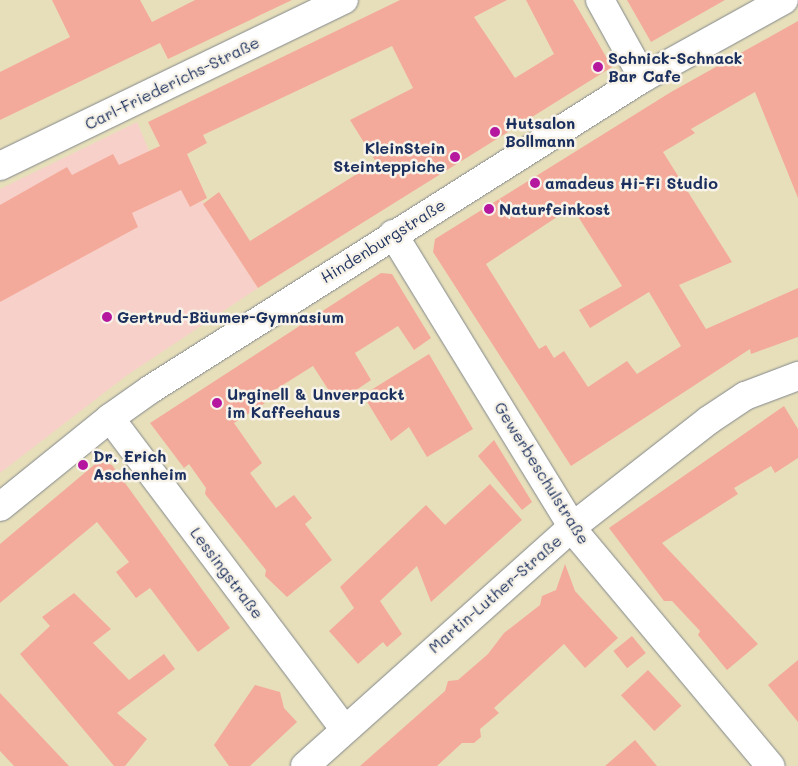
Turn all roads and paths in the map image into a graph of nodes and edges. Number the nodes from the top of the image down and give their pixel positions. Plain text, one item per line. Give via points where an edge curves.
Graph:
1 (344, 0) edge
2 (600, 0) edge
3 (784, 0) edge
4 (643, 78) junction
5 (0, 166) edge
6 (393, 234) junction
7 (798, 376) edge
8 (110, 418) junction
9 (0, 507) edge
10 (572, 527) junction
11 (344, 728) junction
12 (307, 765) edge
13 (770, 766) edge

1 - 5 street, Carl-Friederichs-Straße
2 - 4 street
3 - 4 street, Hindenburgstraße
4 - 6 street, Hindenburgstraße
6 - 8 street, Hindenburgstraße
6 - 10 street, Gewerbeschulstraße
7 - 10 street, Martin-Luther-Straße via 745,396 708,420
8 - 9 street, Hindenburgstraße
8 - 11 street, Lessingstraße
10 - 11 street, Martin-Luther-Straße
10 - 13 street, Gewerbeschulstraße
11 - 12 street, Martin-Luther-Straße

